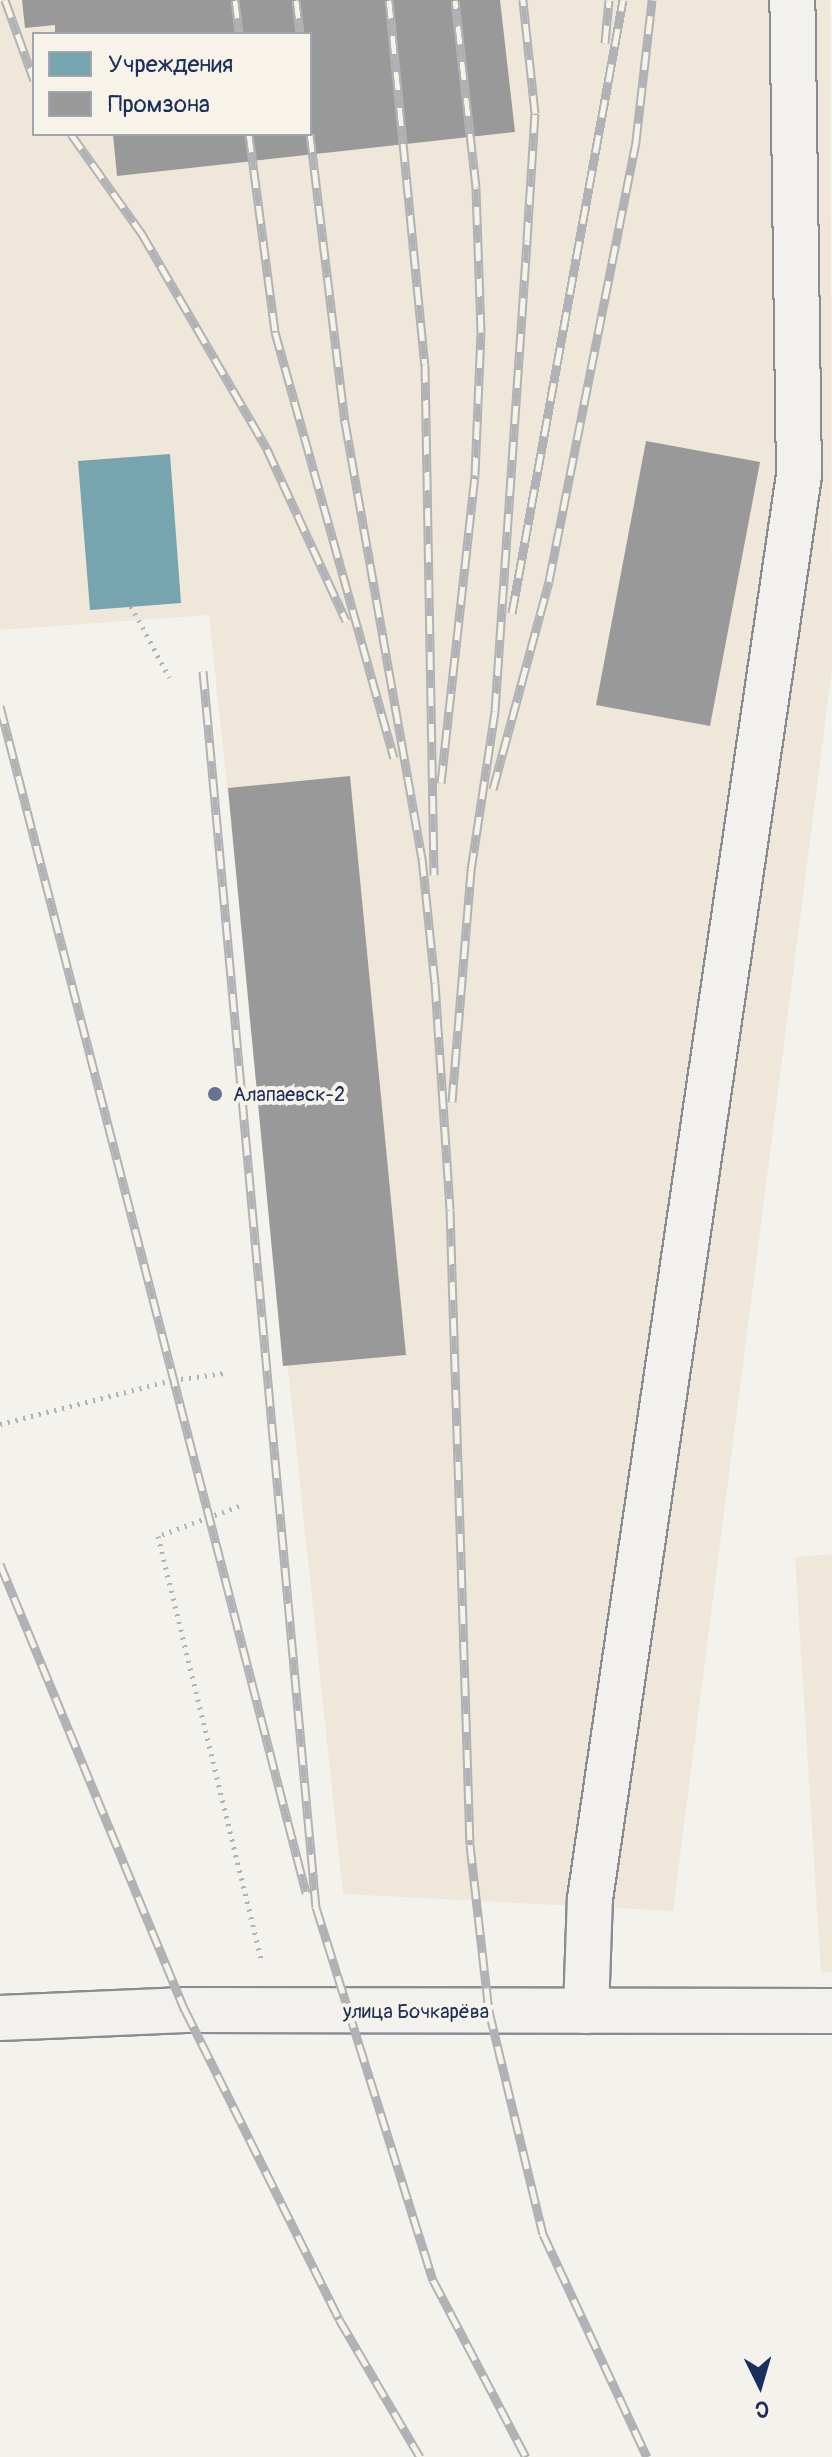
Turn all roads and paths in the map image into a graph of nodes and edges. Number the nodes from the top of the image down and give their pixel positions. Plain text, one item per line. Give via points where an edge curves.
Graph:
1 (792, 0) edge
2 (131, 606) dead end
3 (169, 677) dead end
4 (225, 1373) dead end
5 (0, 1424) edge
6 (239, 1506) dead end
7 (273, 2010) junction
8 (586, 2011) junction
9 (832, 2011) edge
10 (0, 2018) edge

1 - 8 street via 799,475 590,1899
2 - 3 path
4 - 5 path via 173,1380
6 - 7 path via 158,1536
7 - 8 street, улица Бочкарёва
7 - 10 street, улица Бочкарёва
8 - 9 street, улица Бочкарёва

